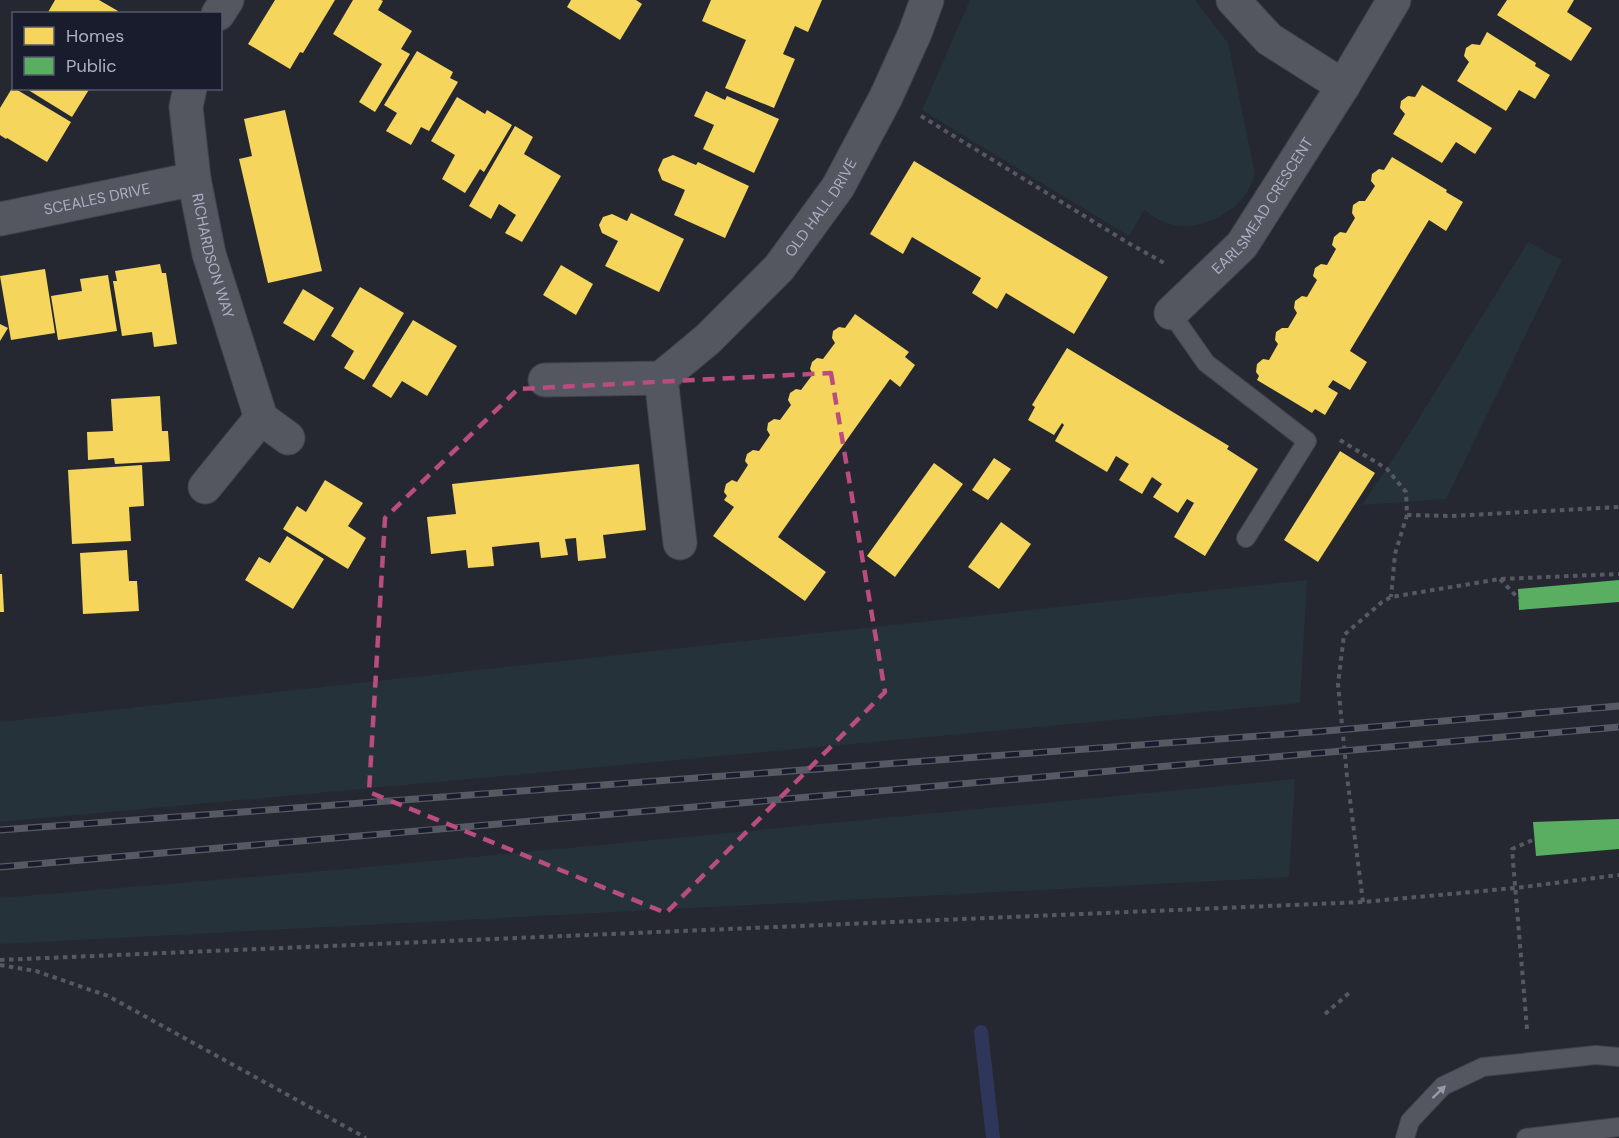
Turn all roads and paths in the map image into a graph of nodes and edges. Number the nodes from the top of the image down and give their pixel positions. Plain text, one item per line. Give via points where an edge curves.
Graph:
1 (927, 0) edge
2 (1233, 0) edge
3 (1394, 0) edge
4 (1343, 86) junction
5 (190, 90) edge
6 (886, 97) junction
7 (194, 179) junction
8 (0, 219) edge
9 (1203, 284) junction
10 (1171, 314) joint
11 (661, 378) junction
12 (545, 380) dead end
13 (261, 418) junction
14 (288, 438) dead end
15 (1307, 441) junction
16 (205, 487) dead end
17 (1619, 507) edge
18 (1407, 515) junction
19 (1246, 538) dead end
20 (680, 543) dead end
21 (1619, 574) edge
22 (1500, 579) junction
23 (1391, 597) junction
24 (1519, 599) dead end
25 (1535, 839) dead end
26 (1619, 875) edge
27 (1515, 888) junction
28 (1363, 902) junction
29 (0, 960) edge
30 (0, 965) edge
31 (1349, 993) dead end
32 (1325, 1014) dead end
33 (1527, 1032) dead end
34 (1619, 1057) edge
35 (1619, 1127) edge
36 (366, 1138) edge
37 (1405, 1138) edge
38 (1526, 1138) edge

1 - 6 street, OLD HALL DRIVE
2 - 4 street via 1269,39
3 - 4 street, EARLSMEAD CRESCENT
4 - 9 street, EARLSMEAD CRESCENT via 1242,245
5 - 7 street, RICHARDSON WAY via 186,107
6 - 9 path
6 - 11 street, OLD HALL DRIVE via 838,187 779,268 708,339
7 - 8 street, SCEALES DRIVE
7 - 13 street, RICHARDSON WAY via 209,254
9 - 10 street, EARLSMEAD CRESCENT
10 - 15 lane via 1206,363
11 - 12 street
11 - 20 street
13 - 14 street
13 - 16 street
15 - 18 path via 1341,440 1387,469 1406,492
15 - 19 lane
17 - 18 path
18 - 23 path via 1395,554
21 - 22 path
22 - 23 path
22 - 24 path
23 - 28 path via 1344,635 1338,684
25 - 27 path via 1512,849
26 - 27 path
27 - 28 path
27 - 33 path
28 - 29 path
30 - 36 path via 36,971 108,996
31 - 32 path
37 -> 34 lane via 1410,1121 1443,1086 1483,1067 1596,1054
35 - 38 lane

